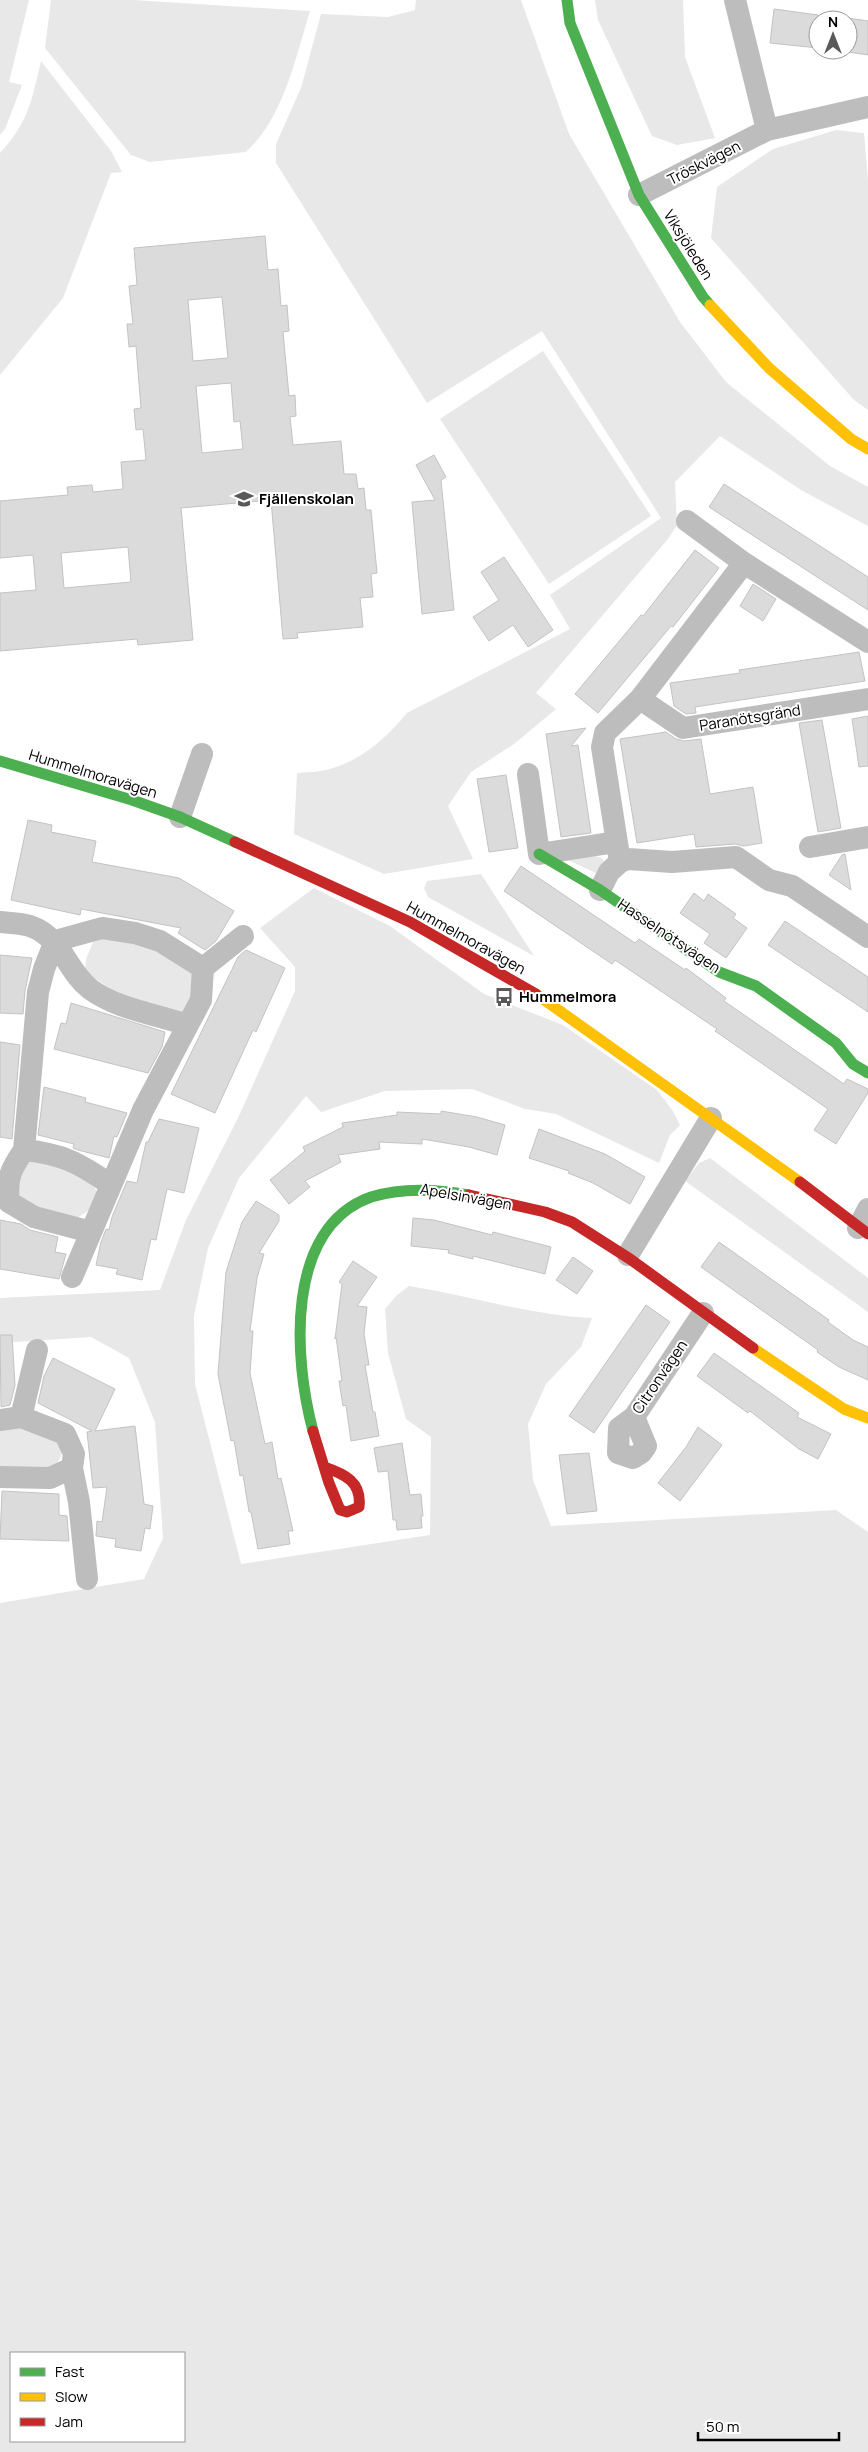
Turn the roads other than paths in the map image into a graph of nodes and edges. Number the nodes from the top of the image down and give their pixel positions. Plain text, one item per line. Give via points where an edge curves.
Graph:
1 (567, 0) edge
2 (735, 0) edge
3 (868, 107) edge
4 (767, 130) junction
5 (640, 195) junction
6 (868, 449) edge
7 (687, 520) dead end
8 (744, 563) junction
9 (868, 642) edge
10 (868, 699) edge
11 (640, 700) junction
12 (202, 754) dead end
13 (0, 761) edge
14 (528, 774) dead end
15 (180, 818) junction
16 (868, 837) edge
17 (810, 847) dead end
18 (618, 852) junction
19 (539, 854) junction
20 (600, 890) junction
21 (0, 922) edge
22 (243, 936) dead end
23 (868, 937) edge
24 (56, 942) junction
25 (203, 968) junction
26 (187, 1025) junction
27 (868, 1074) edge
28 (711, 1118) junction
29 (24, 1150) junction
30 (5, 1174) edge
31 (111, 1185) junction
32 (865, 1224) edge
33 (91, 1232) junction
34 (628, 1255) junction
35 (72, 1277) dead end
36 (703, 1313) junction
37 (37, 1350) dead end
38 (10, 1418) edge
39 (868, 1418) edge
40 (633, 1458) dead end
41 (324, 1467) junction
42 (72, 1468) junction
43 (0, 1477) edge
44 (87, 1579) dead end

1 - 5 street, Viksjöleden via 570,23
2 - 4 street
3 - 4 street, Tröskvägen
4 - 5 street, Tröskvägen
5 - 6 street, Viksjöleden via 703,297 768,368 851,439
7 - 8 street
8 - 9 street
8 - 11 street
10 - 11 street, Paranötsgränd via 683,728
11 - 18 street via 605,733 602,747
12 - 15 street
13 - 15 street, Hummelmoravägen via 132,800
14 - 19 street
15 - 28 street, Hummelmoravägen via 410,922 545,1000
16 - 17 street
18 - 19 street
18 - 20 street
18 - 23 street via 628,859 672,862 736,857 769,880 792,886
19 - 20 street, Hasselnötsvägen
20 - 27 street, Hasselnötsvägen via 719,972 756,986 836,1043 853,1064
21 - 24 street via 30,926
22 - 25 street
24 - 25 street via 102,928 135,933 160,941
24 - 26 street via 76,974 107,1000
24 - 29 street via 38,992
25 - 26 street via 201,1000
26 - 31 street via 143,1110
28 - 32 street, Hummelmoravägen
28 - 34 street
29 - 30 street
29 - 31 street via 48,1153 80,1164
30 - 33 street via 9,1202 34,1217
31 - 33 street
33 - 35 street
34 - 36 street, Apelsinvägen
34 - 41 street, Apelsinvägen via 565,1219 488,1198 422,1188 395,1189 348,1208 328,1228 316,1249 307,1271 300,1306 298,1339 308,1410
36 - 39 street, Apelsinvägen via 844,1409
36 - 40 street, Citronvägen via 634,1417 619,1428 618,1453
37 - 38 street
38 - 42 street via 65,1434 74,1454
41 - 41 street, Apelsinvägen via 340,1510 347,1512 359,1507 362,1496 358,1486 351,1479
42 - 43 street via 50,1478
42 - 44 street via 80,1502

